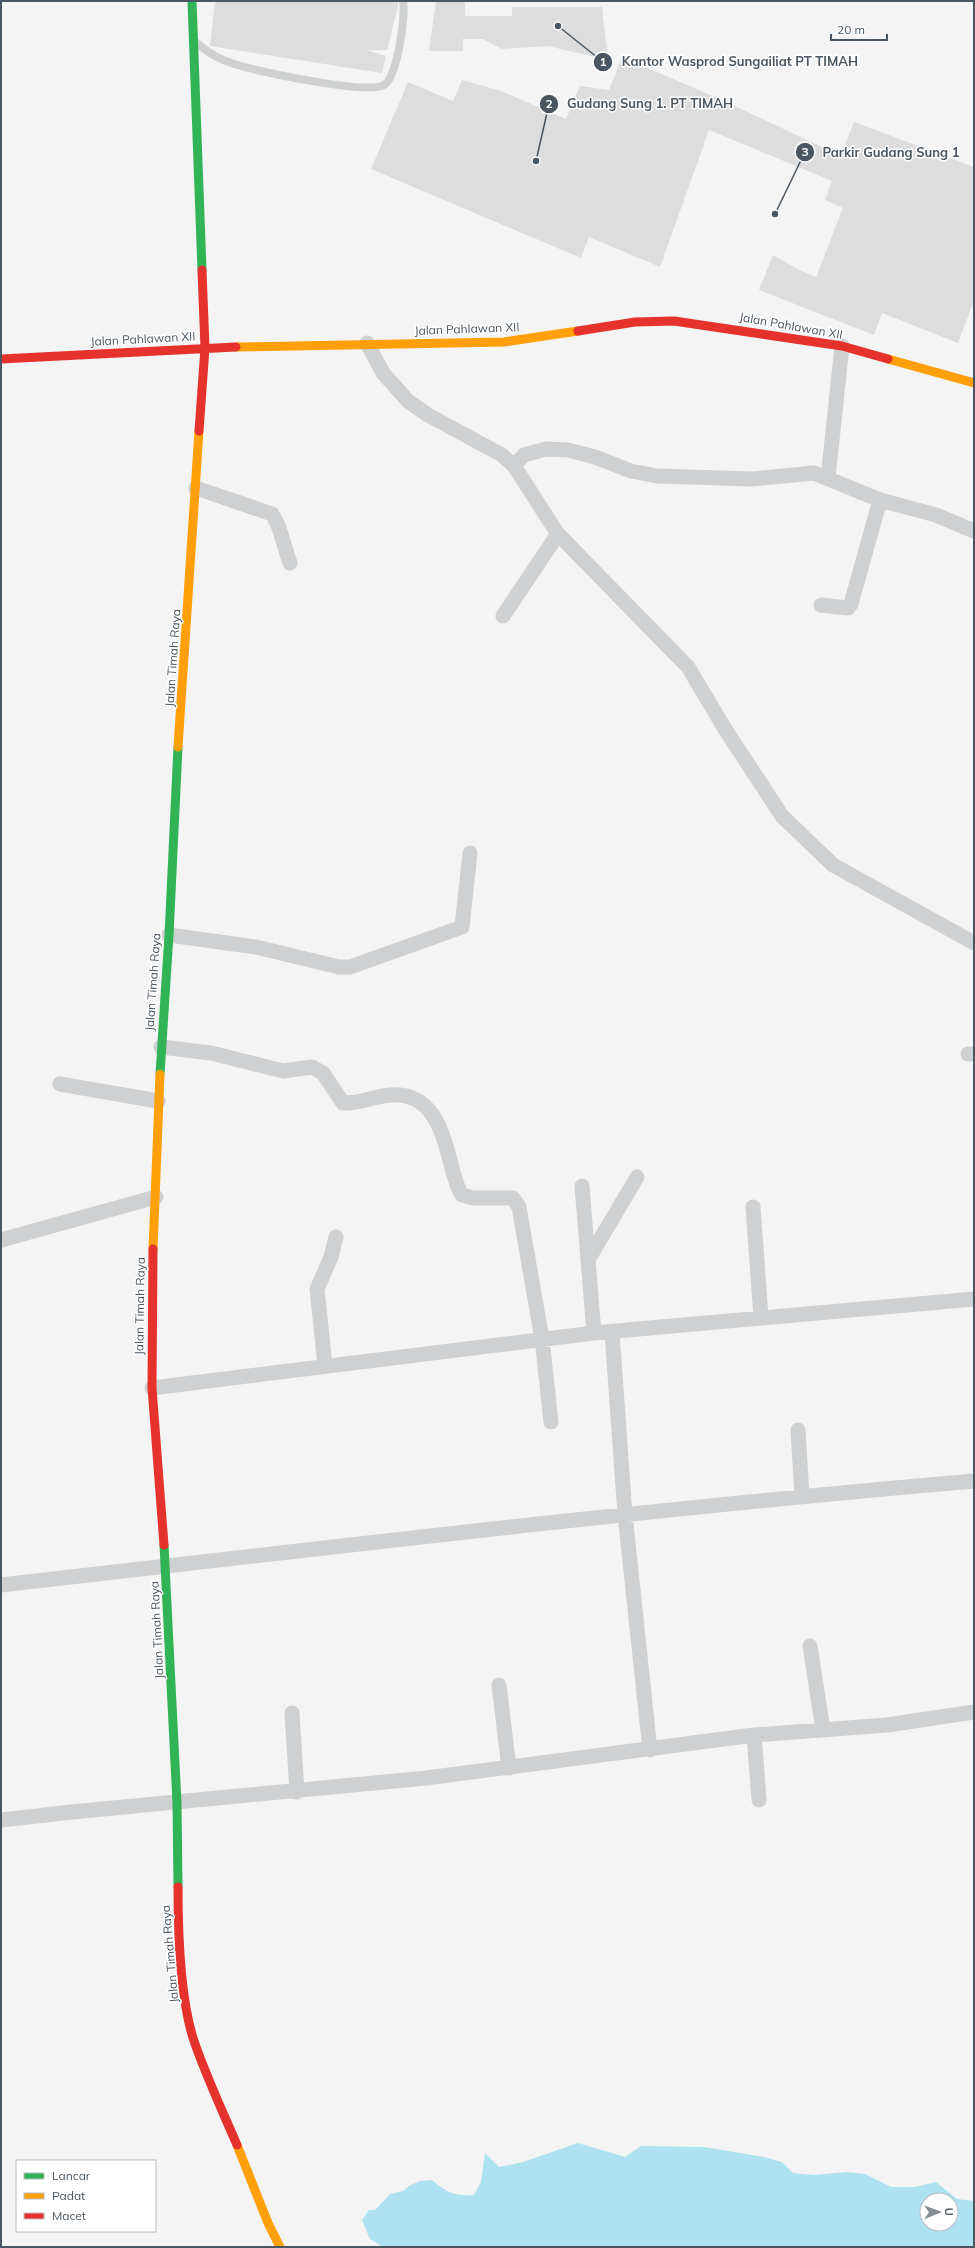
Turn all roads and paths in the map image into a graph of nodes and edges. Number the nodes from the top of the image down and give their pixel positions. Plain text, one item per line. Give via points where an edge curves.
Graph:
1 (192, 1) edge
2 (403, 1) edge
3 (196, 41) junction
4 (367, 344) junction
5 (842, 346) junction
6 (205, 348) junction
7 (1, 359) edge
8 (974, 383) edge
9 (514, 466) junction
10 (828, 478) junction
11 (196, 488) junction
12 (880, 500) junction
13 (974, 531) edge
14 (558, 534) junction
15 (290, 563) dead end
16 (821, 605) dead end
17 (503, 616) dead end
18 (470, 853) dead end
19 (169, 935) junction
20 (974, 942) edge
21 (160, 1047) junction
22 (60, 1084) dead end
23 (158, 1101) junction
24 (637, 1177) dead end
25 (582, 1186) dead end
26 (156, 1197) junction
27 (753, 1207) dead end
28 (336, 1237) dead end
29 (1, 1240) edge
30 (588, 1260) junction
31 (974, 1299) edge
32 (761, 1317) junction
33 (612, 1332) junction
34 (594, 1333) junction
35 (542, 1339) junction
36 (325, 1365) junction
37 (152, 1388) junction
38 (551, 1422) dead end
39 (798, 1430) dead end
40 (974, 1481) edge
41 (802, 1496) junction
42 (625, 1515) junction
43 (166, 1566) junction
44 (1, 1586) edge
45 (810, 1646) dead end
46 (499, 1685) dead end
47 (974, 1712) edge
48 (292, 1713) dead end
49 (823, 1730) junction
50 (754, 1735) junction
51 (650, 1750) junction
52 (510, 1768) junction
53 (296, 1792) junction
54 (758, 1800) dead end
55 (177, 1803) junction
56 (1, 1820) edge
57 (280, 2247) edge

1 - 3 street, Jalan Timah Raya
2 - 3 lane via 404,18 395,64 389,80 380,86 343,86 251,69 232,64 210,53
3 - 6 street, Jalan Timah Raya
4 - 5 street, Jalan Pahlawan XII via 504,342 635,322 674,321
4 - 6 street, Jalan Pahlawan XII
4 - 9 street via 383,373 408,401 428,415 502,455
5 - 8 street, Jalan Pahlawan XII
5 - 10 street
6 - 7 street, Jalan Pahlawan XII
6 - 11 street, Jalan Timah Raya
9 - 10 street via 518,460 531,452 546,449 568,450 631,471 657,476 752,479 814,473
9 - 14 street
10 - 12 street
11 - 15 street via 272,514
11 - 19 street, Jalan Timah Raya via 174,798
12 - 13 street via 936,514
12 - 16 street via 851,604 846,608
14 - 17 street
14 - 20 street via 688,667 782,816 833,865
18 - 19 street via 462,927 350,967 339,968 256,947
19 - 21 street, Jalan Timah Raya
21 - 23 street, Jalan Timah Raya
21 - 35 street via 211,1052 283,1071 312,1067 323,1073 343,1103 394,1095 410,1097 428,1108 442,1134 462,1195 473,1198 510,1198 517,1203
22 - 23 street
23 - 26 street, Jalan Timah Raya
24 - 30 street
25 - 30 street
26 - 29 street
26 - 37 street, Jalan Timah Raya via 151,1293
27 - 32 street
28 - 36 street via 331,1257 317,1289
30 - 34 street
31 - 32 street
32 - 33 street
33 - 34 street
33 - 42 street
34 - 35 street
35 - 36 street
35 - 38 street
36 - 37 street
37 - 43 street, Jalan Timah Raya
39 - 41 street
40 - 41 street
41 - 42 street
42 - 43 street
42 - 51 street
43 - 44 street
43 - 55 street, Jalan Timah Raya
45 - 49 street
46 - 52 street
47 - 49 street via 887,1725
48 - 53 street
49 - 50 street
50 - 51 street
50 - 54 street
51 - 52 street
52 - 53 street
53 - 55 street
55 - 56 street
55 - 57 street, Jalan Timah Raya via 178,1928 186,2002 193,2037 268,2224

